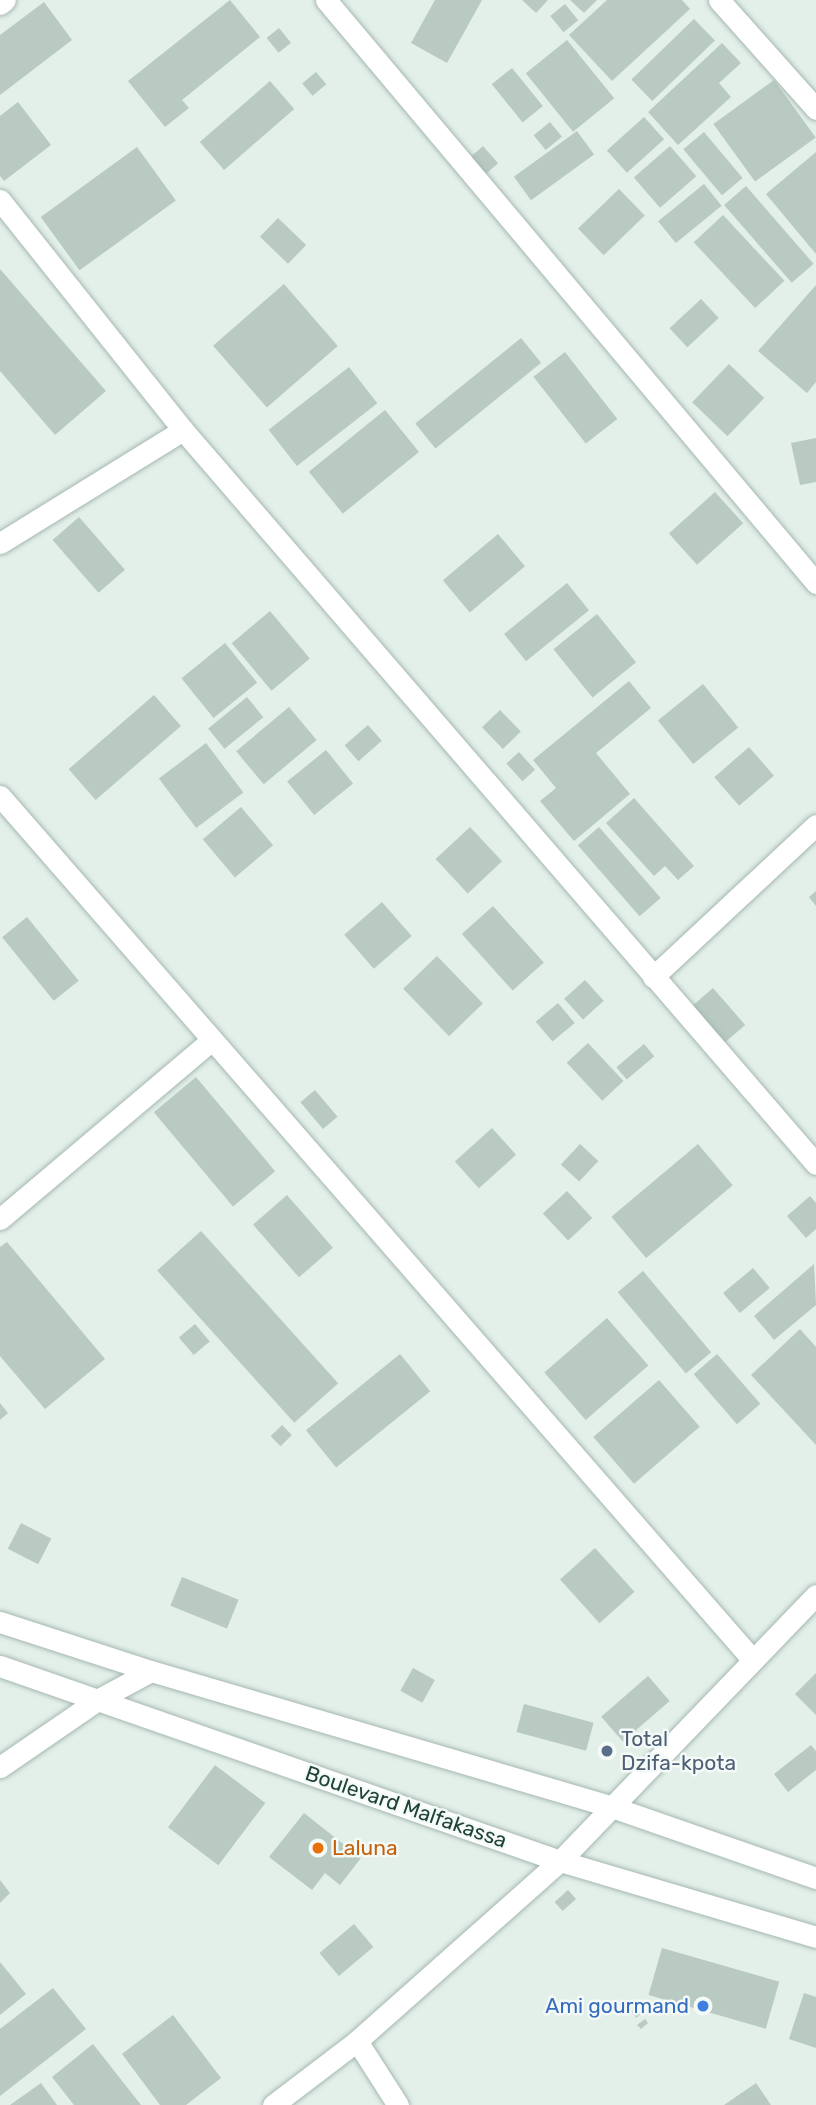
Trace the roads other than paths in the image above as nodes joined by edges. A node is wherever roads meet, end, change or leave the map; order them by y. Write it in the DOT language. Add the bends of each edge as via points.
graph roads {
  1 [pos="5,0"];
  2 [pos="326,0"];
  3 [pos="719,0"];
  4 [pos="0,4"];
  5 [pos="816,109"];
  6 [pos="0,200"];
  7 [pos="183,430"];
  8 [pos="0,543"];
  9 [pos="816,583"];
  10 [pos="0,796"];
  11 [pos="816,825"];
  12 [pos="653,977"];
  13 [pos="211,1041"];
  14 [pos="816,1164"];
  15 [pos="0,1219"];
  16 [pos="816,1595"];
  17 [pos="0,1622"];
  18 [pos="753,1660"];
  19 [pos="0,1666"];
  20 [pos="151,1671"];
  21 [pos="99,1699"];
  22 [pos="0,1768"];
  23 [pos="612,1807"];
  24 [pos="560,1861"];
  25 [pos="816,1878"];
  26 [pos="816,1937"];
  27 [pos="357,2041"];
  28 [pos="273,2105"];
  29 [pos="398,2105"];
  1 -- 4 [label="street"];
  2 -- 9 [label="street"];
  3 -- 5 [label="street"];
  6 -- 7 [label="street"];
  7 -- 8 [label="street"];
  7 -- 12 [label="street"];
  10 -- 13 [label="street"];
  11 -- 12 [label="street"];
  12 -- 14 [label="street"];
  13 -- 15 [label="street"];
  13 -- 18 [label="street"];
  16 -- 18 [label="street"];
  17 -- 20 [label="street"];
  18 -- 23 [label="street"];
  19 -- 21 [label="street, Boulevard Malfakassa"];
  20 -- 21 [label="street"];
  20 -- 23 [label="street"];
  21 -- 22 [label="street"];
  21 -- 24 [label="street, Boulevard Malfakassa"];
  23 -- 24 [label="street"];
  23 -- 25 [label="street"];
  24 -- 26 [label="street, Boulevard Malfakassa"];
  24 -- 27 [label="street"];
  27 -- 28 [label="street"];
  27 -- 29 [label="street"];
}
